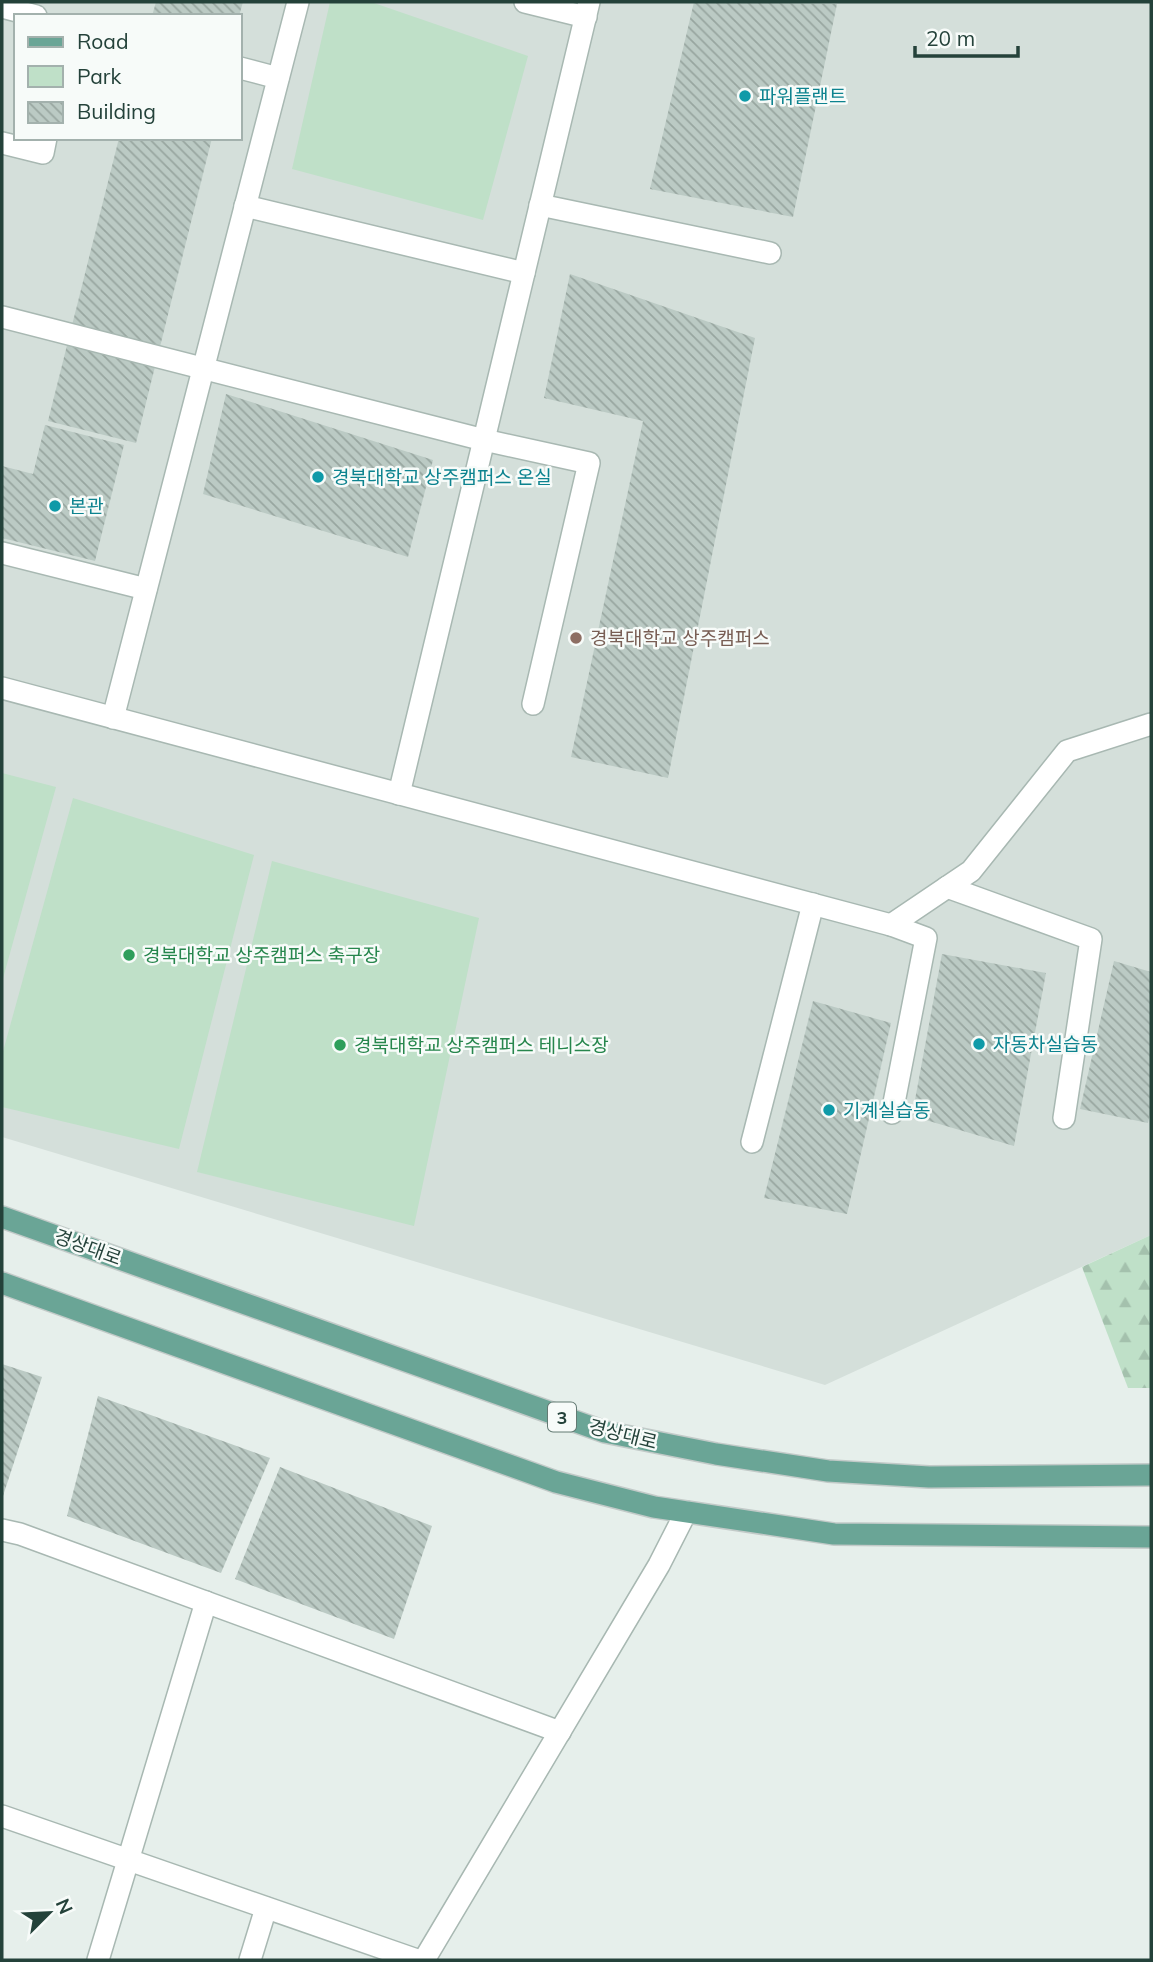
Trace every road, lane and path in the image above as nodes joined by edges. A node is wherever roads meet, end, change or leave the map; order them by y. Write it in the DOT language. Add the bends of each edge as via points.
graph roads {
  1 [pos="298,2"];
  2 [pos="525,2"];
  3 [pos="2,7"];
  4 [pos="587,10"];
  5 [pos="28,14"];
  6 [pos="242,69"];
  7 [pos="278,78"];
  8 [pos="46,140"];
  9 [pos="2,143"];
  10 [pos="540,205"];
  11 [pos="245,206"];
  12 [pos="770,253"];
  13 [pos="524,273"];
  14 [pos="2,317"];
  15 [pos="203,368"];
  16 [pos="484,440"];
  17 [pos="2,553"];
  18 [pos="146,589"];
  19 [pos="2,688"];
  20 [pos="533,704"];
  21 [pos="113,718"];
  22 [pos="1151,724"];
  23 [pos="399,794"];
  24 [pos="947,887"];
  25 [pos="813,904"];
  26 [pos="891,925"];
  27 [pos="892,1113"];
  28 [pos="1064,1118"];
  29 [pos="751,1142"];
  30 [pos="2,1216"];
  31 [pos="2,1283"];
  32 [pos="1151,1475"];
  33 [pos="686,1512"];
  34 [pos="2,1530"];
  35 [pos="1151,1537"];
  36 [pos="206,1602"];
  37 [pos="560,1732"];
  38 [pos="2,1816"];
  39 [pos="128,1860"];
  40 [pos="266,1908"];
  41 [pos="98,1960"];
  42 [pos="250,1960"];
  43 [pos="417,1960"];
  44 [pos="425,1960"];
  1 -- 7 [label="street"];
  2 -- 4 [label="street"];
  3 -- 5 [label="street"];
  4 -- 10 [label="street"];
  6 -- 7 [label="street"];
  7 -- 11 [label="street"];
  8 -- 9 [label="street" via="43,153"];
  10 -- 12 [label="street"];
  10 -- 13 [label="street"];
  11 -- 13 [label="street"];
  11 -- 15 [label="street"];
  13 -- 16 [label="street"];
  14 -- 15 [label="street"];
  15 -- 16 [label="street"];
  15 -- 18 [label="street"];
  16 -- 20 [label="street" via="589,463"];
  16 -- 23 [label="street"];
  17 -- 18 [label="street"];
  18 -- 21 [label="street"];
  19 -- 21 [label="street"];
  21 -- 23 [label="street"];
  22 -- 24 [label="street" via="1067,751 971,871"];
  23 -- 25 [label="street"];
  24 -- 26 [label="street"];
  24 -- 28 [label="street" via="1091,939"];
  25 -- 26 [label="street"];
  25 -- 29 [label="street"];
  26 -- 27 [label="street" via="926,937"];
  30 -- 32 [label="main road, 경상대로 / 3" via="605,1432 828,1471 929,1477"];
  31 -- 33 [label="main road" via="556,1482"];
  33 -- 35 [label="main road" via="834,1534"];
  33 -- 37 [label="street"];
  34 -- 36 [label="street"];
  36 -- 37 [label="street"];
  36 -- 39 [label="street"];
  37 -- 44 [label="street"];
  38 -- 39 [label="street"];
  39 -- 40 [label="street"];
  39 -- 41 [label="street"];
  40 -- 42 [label="street"];
  40 -- 43 [label="street"];
}
